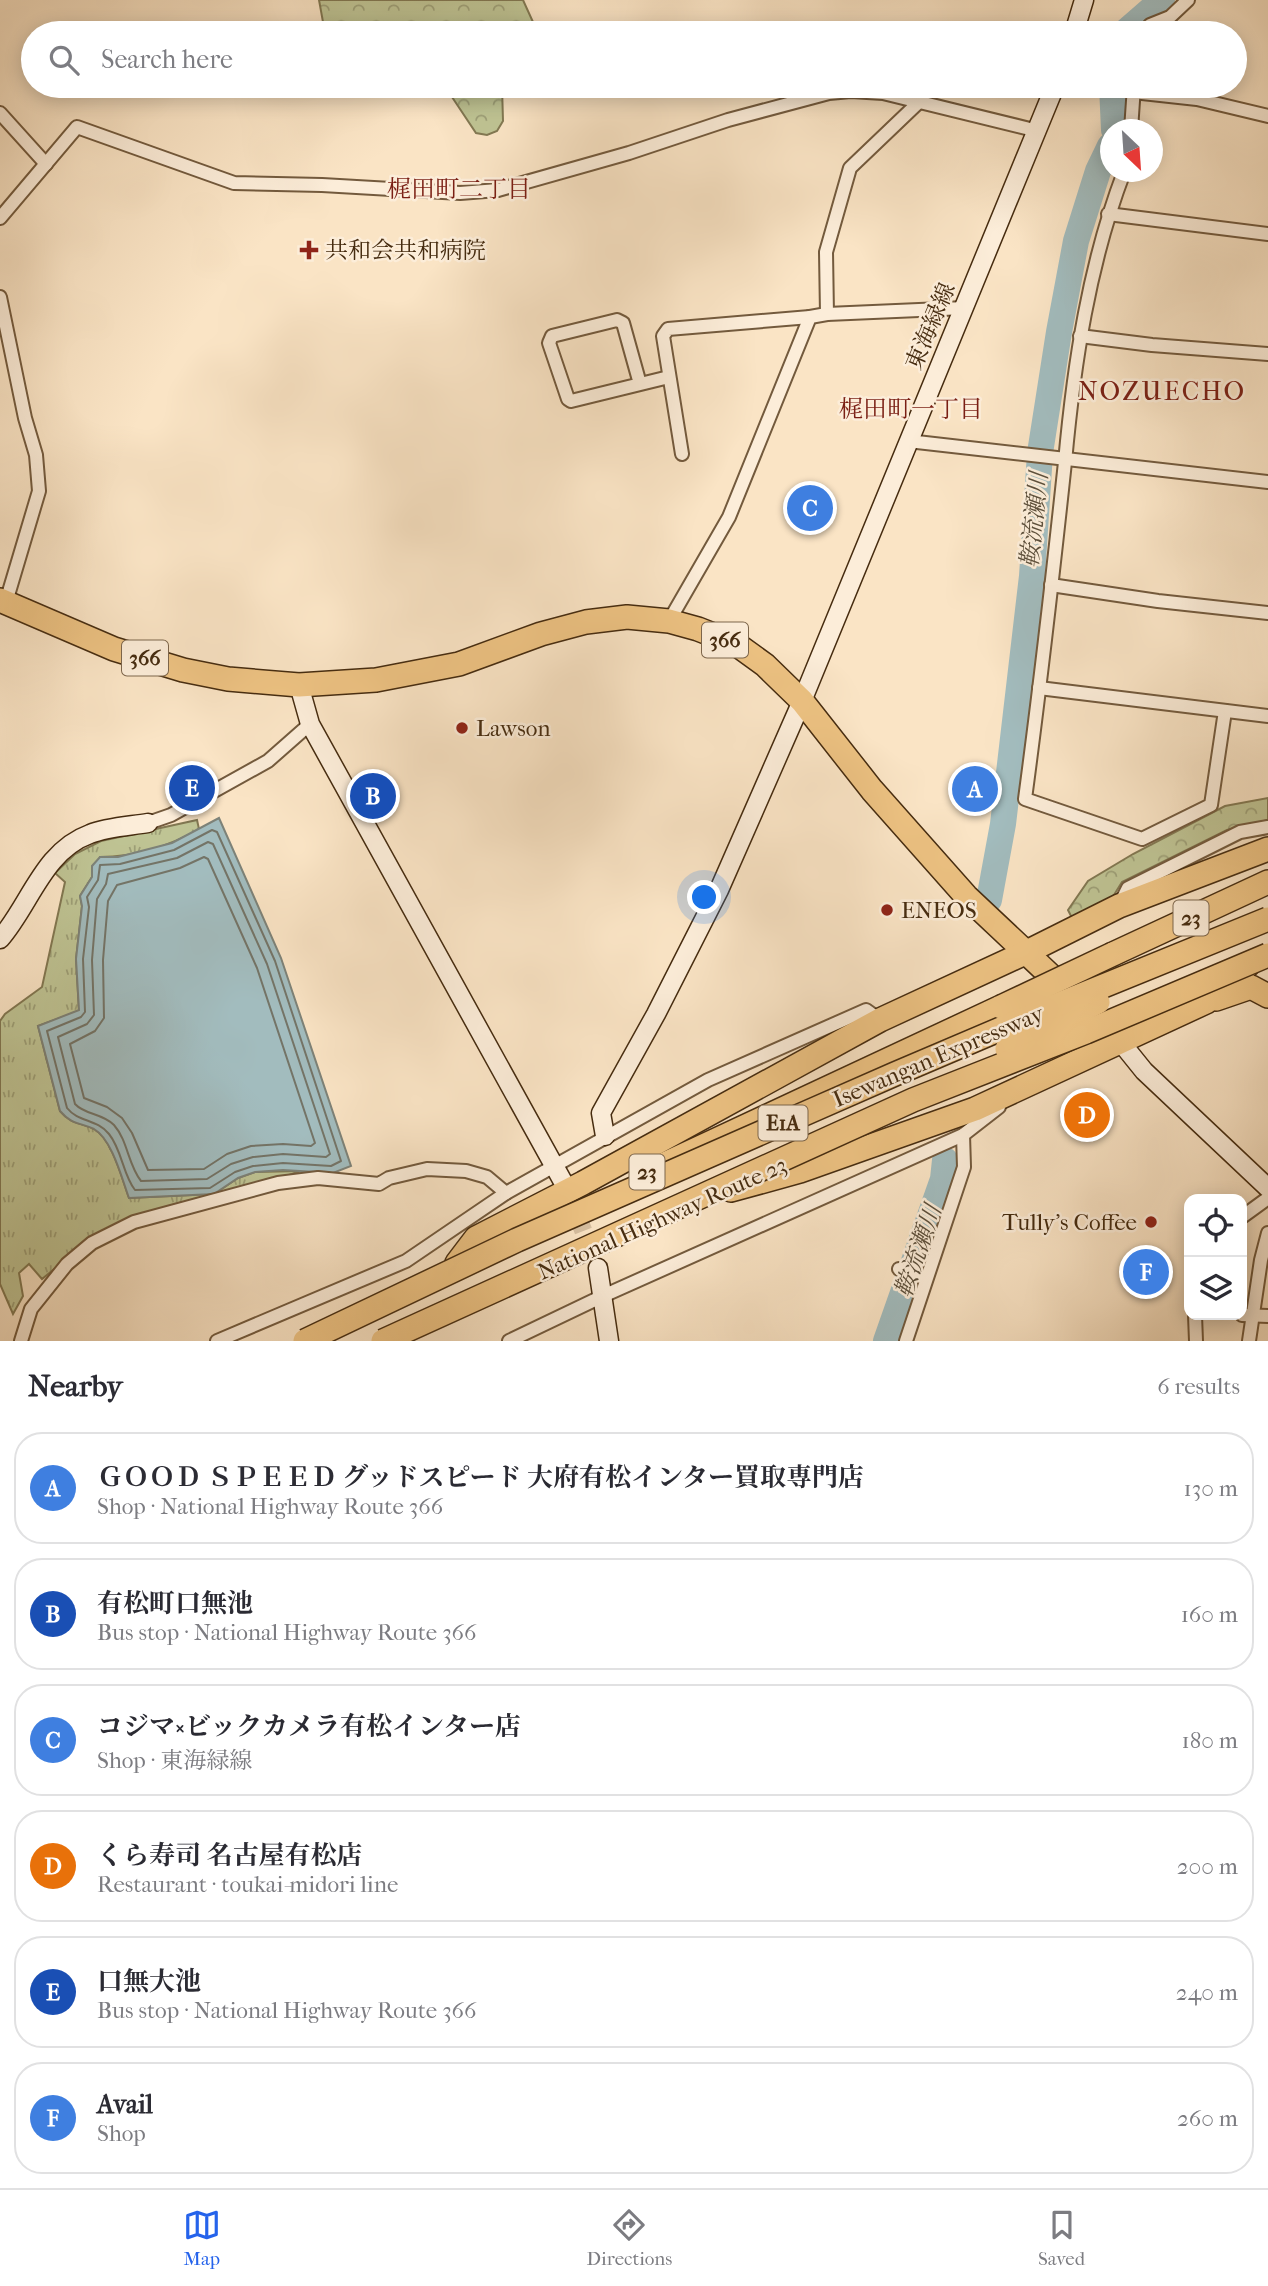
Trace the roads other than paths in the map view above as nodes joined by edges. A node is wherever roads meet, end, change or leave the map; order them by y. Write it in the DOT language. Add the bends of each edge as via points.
graph roads {
  1 [pos="1084,0"];
  2 [pos="1188,0"];
  3 [pos="1078,21"];
  4 [pos="1160,21"];
  5 [pos="810,98"];
  6 [pos="900,98"];
  7 [pos="1050,98"];
  8 [pos="1133,98"];
  9 [pos="1192,98"];
  10 [pos="918,103"];
  11 [pos="0,113"];
  12 [pos="1268,116"];
  13 [pos="1132,119"];
  14 [pos="1038,131"];
  15 [pos="46,164"];
  16 [pos="1120,182"];
  17 [pos="1108,214"];
  18 [pos="0,218"];
  19 [pos="1268,234"];
  20 [pos="0,297"];
  21 [pos="965,308"];
  22 [pos="828,314"];
  23 [pos="810,317"];
  24 [pos="1080,336"];
  25 [pos="1268,354"];
  26 [pos="669,377"];
  27 [pos="640,384"];
  28 [pos="908,441"];
  29 [pos="682,454"];
  30 [pos="1058,459"];
  31 [pos="1268,482"];
  32 [pos="1051,585"];
  33 [pos="3,601"];
  34 [pos="1268,613"];
  35 [pos="669,621"];
  36 [pos="299,685"];
  37 [pos="1039,688"];
  38 [pos="802,701"];
  39 [pos="1225,711"];
  40 [pos="1268,716"];
  41 [pos="310,724"];
  42 [pos="148,823"];
  43 [pos="1268,827"];
  44 [pos="1268,849"];
  45 [pos="1268,882"];
  46 [pos="1119,906"];
  47 [pos="1268,919"];
  48 [pos="0,939"];
  49 [pos="1268,948"];
  50 [pos="1027,952"];
  51 [pos="1268,955"];
  52 [pos="1268,996"];
  53 [pos="1206,1002"];
  54 [pos="880,1020"];
  55 [pos="1119,1040"];
  56 [pos="1027,1085"];
  57 [pos="963,1135"];
  58 [pos="606,1136"];
  59 [pos="554,1164"];
  60 [pos="1268,1188"];
  61 [pos="567,1189"];
  62 [pos="506,1193"];
  63 [pos="705,1198"];
  64 [pos="1268,1198"];
  65 [pos="1247,1213"];
  66 [pos="1268,1233"];
  67 [pos="457,1263"];
  68 [pos="598,1268"];
  69 [pos="899,1269"];
  70 [pos="918,1276"];
  71 [pos="603,1296"];
  72 [pos="1247,1315"];
  73 [pos="1268,1316"];
  74 [pos="1195,1320"];
  75 [pos="21,1341"];
  76 [pos="217,1341"];
  77 [pos="294,1341"];
  78 [pos="305,1341"];
  79 [pos="383,1341"];
  80 [pos="392,1341"];
  81 [pos="509,1341"];
  82 [pos="609,1341"];
  83 [pos="906,1341"];
  84 [pos="1196,1341"];
  85 [pos="1249,1341"];
  1 -- 3 [label="street"];
  2 -- 4 [label="street"];
  5 -- 15 [label="street" via="498,190 460,193 234,183 77,127"];
  6 -- 10 [label="street"];
  7 -- 14 [label="street, 東海緑線"];
  8 -- 13 [label="street"];
  9 -- 12 [label="street"];
  10 -- 14 [label="street"];
  10 -- 22 [label="street" via="850,168 826,252"];
  11 -- 15 [label="street"];
  14 -- 21 [label="street, 東海緑線"];
  15 -- 18 [label="street"];
  16 -- 17 [label="street"];
  17 -- 19 [label="street"];
  17 -- 24 [label="street"];
  20 -- 33 [label="street" via="36,455 39,491"];
  21 -- 22 [label="street"];
  21 -- 28 [label="street, 東海緑線"];
  22 -- 23 [label="street"];
  23 -- 26 [label="street" via="668,329 663,336"];
  23 -- 35 [label="street" via="729,517"];
  24 -- 25 [label="street"];
  24 -- 30 [label="street"];
  26 -- 27 [label="street"];
  26 -- 29 [label="street"];
  27 -- 27 [label="street" via="571,401 549,343 552,336 617,320 623,323"];
  28 -- 30 [label="street"];
  28 -- 38 [label="street, 東海緑線"];
  30 -- 31 [label="street"];
  30 -- 32 [label="street"];
  32 -- 34 [label="street"];
  32 -- 37 [label="street"];
  33 -- 36 [label="highway, 366" via="114,649 183,670"];
  35 -- 36 [label="highway, 366" via="626,618 586,622 459,664 376,680"];
  35 -- 38 [label="highway, 366" via="736,644"];
  36 -- 41 [label="street"];
  37 -- 39 [label="street"];
  37 -- 39 [label="street" via="1025,799 1142,839 1211,805"];
  38 -- 50 [label="highway, 366" via="872,790 966,896"];
  38 -- 58 [label="street, 東海緑線" via="703,923 601,1113"];
  39 -- 40 [label="street"];
  41 -- 42 [label="street" via="268,761"];
  41 -- 59 [label="street"];
  42 -- 48 [label="street" via="89,834 60,852"];
  43 -- 46 [label="street" via="1240,832 1128,888"];
  44 -- 46 [label="highway"];
  45 -- 67 [label="highway, National Highway Route 23 / 23, bridge"];
  46 -- 50 [label="highway"];
  47 -- 63 [label="highway, National Highway Route 23 / 23, bridge" via="802,1154"];
  47 -- 78 [label="highway, Isewangan Expressway / E1A, bridge" via="857,1090 517,1240"];
  49 -- 53 [label="highway"];
  50 -- 54 [label="highway"];
  50 -- 55 [label="highway, 366"];
  51 -- 79 [label="highway, Isewangan Expressway / E1A, bridge" via="913,1100"];
  52 -- 53 [label="highway" via="1251,987"];
  53 -- 55 [label="highway"];
  54 -- 58 [label="street" via="866,1010 708,1080"];
  54 -- 67 [label="highway" via="475,1238"];
  55 -- 56 [label="highway, 23"];
  55 -- 60 [label="street" via="1144,1071"];
  56 -- 57 [label="street"];
  56 -- 63 [label="highway, 23" via="975,1109 800,1171"];
  57 -- 71 [label="street"];
  57 -- 83 [label="street" via="964,1167"];
  58 -- 59 [label="street"];
  59 -- 61 [label="street"];
  59 -- 62 [label="street"];
  62 -- 75 [label="street" via="487,1177 427,1169 379,1184 318,1178 278,1183 134,1222 92,1243 67,1264 31,1309"];
  62 -- 76 [label="street" via="406,1261"];
  63 -- 80 [label="highway, National Highway Route 23 / 23"];
  64 -- 65 [label="street"];
  66 -- 72 [label="street"];
  67 -- 77 [label="highway, National Highway Route 23 / 23"];
  68 -- 71 [label="street"];
  69 -- 70 [label="street"];
  71 -- 81 [label="street"];
  71 -- 82 [label="street"];
  72 -- 73 [label="street"];
  72 -- 85 [label="street"];
  74 -- 84 [label="street"];
}
